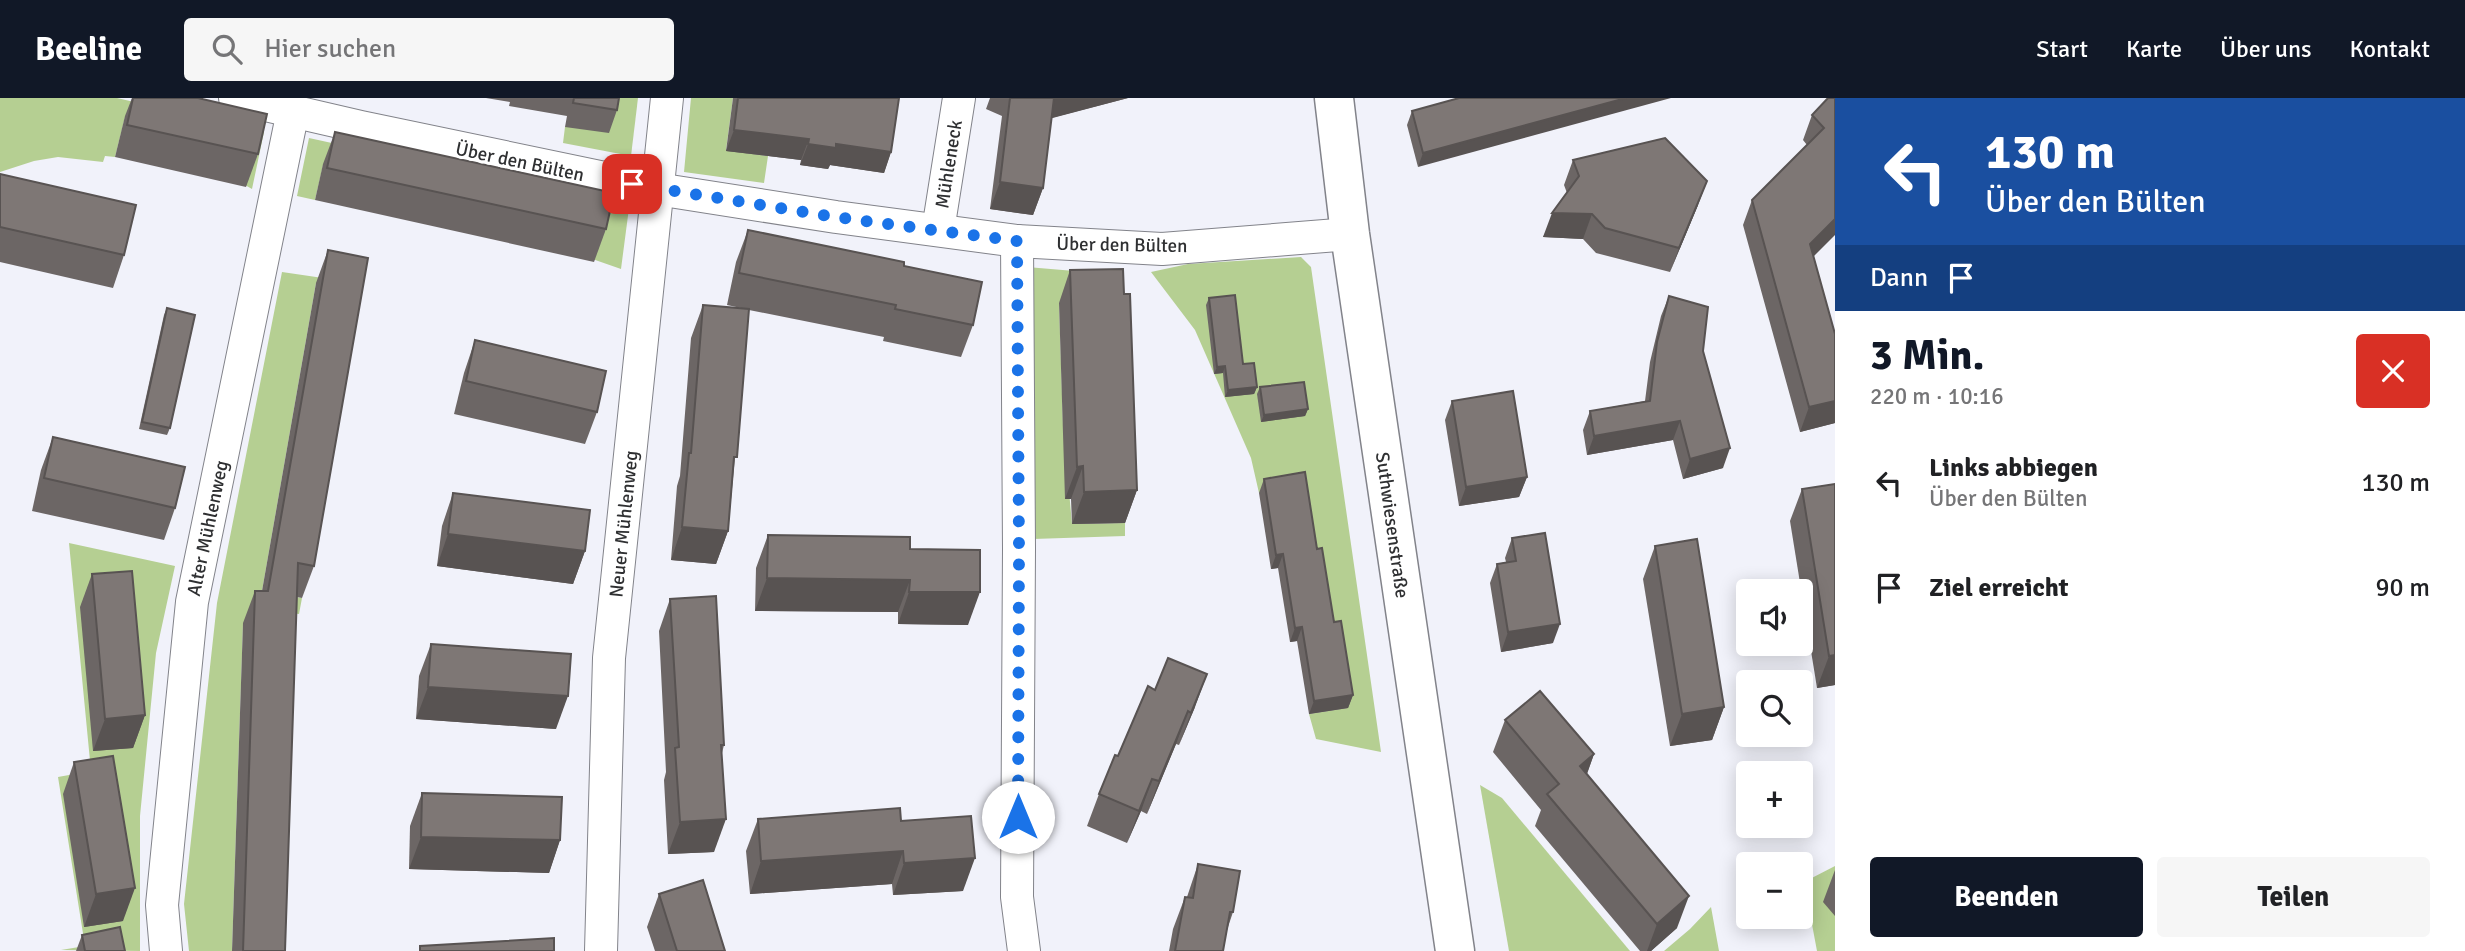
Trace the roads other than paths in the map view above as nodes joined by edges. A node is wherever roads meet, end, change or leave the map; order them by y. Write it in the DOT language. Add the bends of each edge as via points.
graph roads {
  1 [pos="235,98"];
  2 [pos="667,98"];
  3 [pos="958,98"];
  4 [pos="1334,98"];
  5 [pos="293,111"];
  6 [pos="657,189"];
  7 [pos="938,230"];
  8 [pos="1350,234"];
  9 [pos="1017,241"];
  10 [pos="166,951"];
  11 [pos="601,951"];
  12 [pos="1024,951"];
  13 [pos="1455,951"];
  1 -- 5 [label="street, Über den Bülten"];
  2 -- 6 [label="street, Neuer Mühlenweg"];
  3 -- 7 [label="street, Mühleneck"];
  4 -- 8 [label="street, Suthwiesenstraße"];
  5 -- 6 [label="street, Über den Bülten"];
  5 -- 10 [label="street, Alter Mühlenweg" via="192,602 162,905"];
  6 -- 7 [label="street, Über den Bülten"];
  6 -- 11 [label="street, Neuer Mühlenweg" via="609,658"];
  7 -- 9 [label="street, Über den Bülten"];
  8 -- 9 [label="street, Über den Bülten" via="1162,249"];
  8 -- 13 [label="street, Suthwiesenstraße"];
  9 -- 12 [label="street" via="1017,897"];
}
